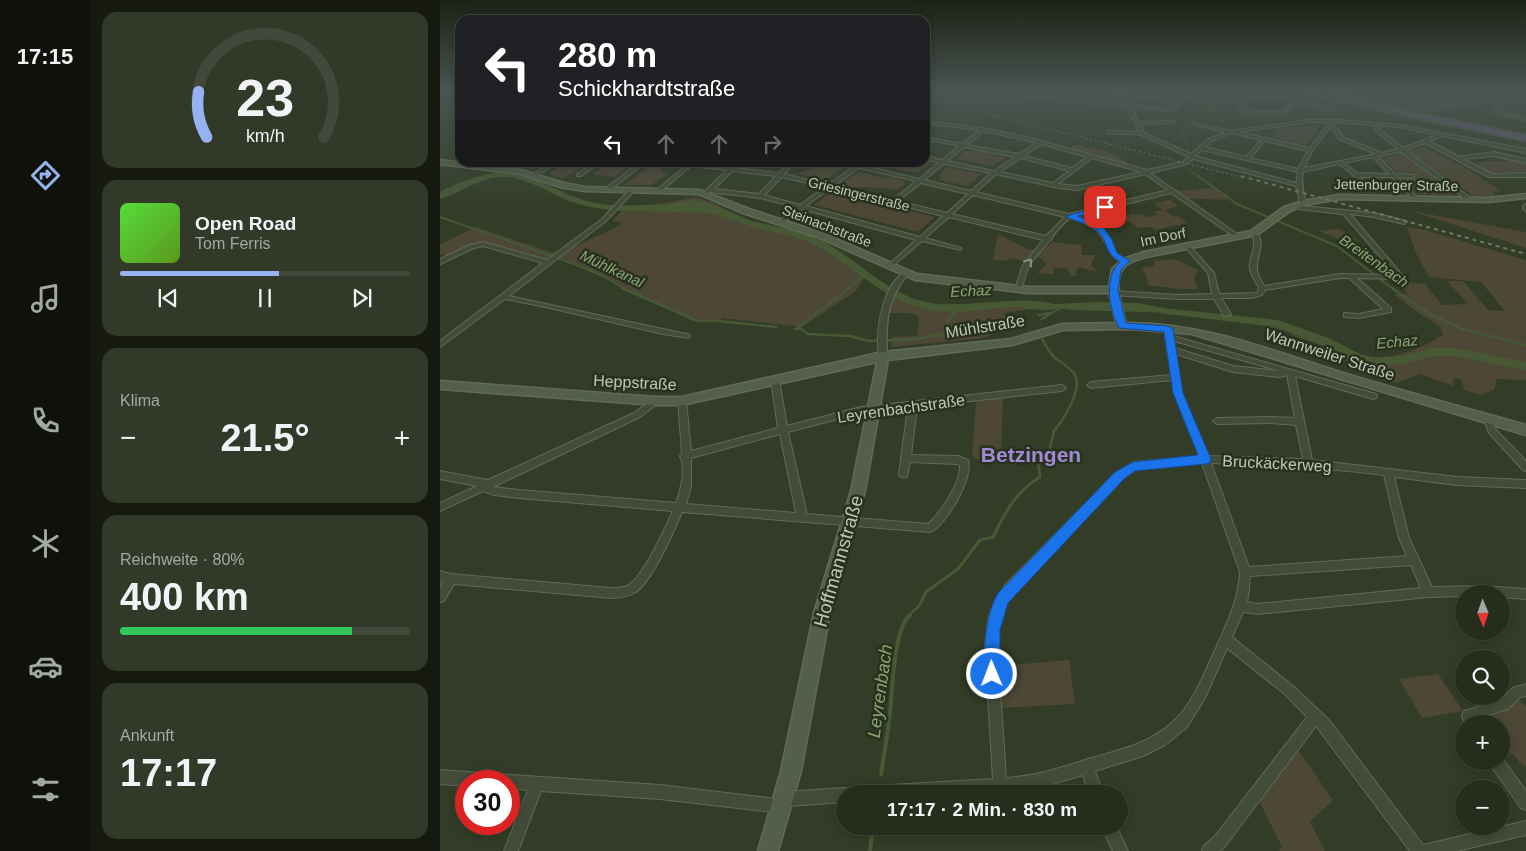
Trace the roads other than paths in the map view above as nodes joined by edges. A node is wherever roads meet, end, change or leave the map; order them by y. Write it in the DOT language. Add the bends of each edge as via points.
graph roads {
  1 [pos="982,130"];
  2 [pos="986,130"];
  3 [pos="1140,130"];
  4 [pos="1221,130"];
  5 [pos="1247,130"];
  6 [pos="1326,130"];
  7 [pos="1336,130"];
  8 [pos="1378,130"];
  9 [pos="1419,130"];
  10 [pos="1493,130"];
  11 [pos="1495,130"];
  12 [pos="1109,132"];
  13 [pos="1231,132"];
  14 [pos="1142,134"];
  15 [pos="1443,134"];
  16 [pos="1526,136"];
  17 [pos="930,139"];
  18 [pos="1264,139"];
  19 [pos="1425,141"];
  20 [pos="1041,142"];
  21 [pos="964,145"];
  22 [pos="1201,148"];
  23 [pos="1312,150"];
  24 [pos="1402,150"];
  25 [pos="1526,151"];
  26 [pos="1382,154"];
  27 [pos="1374,155"];
  28 [pos="1019,156"];
  29 [pos="1091,156"];
  30 [pos="1193,157"];
  31 [pos="1459,158"];
  32 [pos="930,159"];
  33 [pos="1247,159"];
  34 [pos="944,161"];
  35 [pos="1526,161"];
  36 [pos="440,162"];
  37 [pos="455,164"];
  38 [pos="1340,164"];
  39 [pos="479,167"];
  40 [pos="548,167"];
  41 [pos="591,167"];
  42 [pos="638,167"];
  43 [pos="688,167"];
  44 [pos="716,167"];
  45 [pos="734,167"];
  46 [pos="788,167"];
  47 [pos="856,167"];
  48 [pos="871,167"];
  49 [pos="732,169"];
  50 [pos="1073,170"];
  51 [pos="1144,171"];
  52 [pos="1299,171"];
  53 [pos="996,172"];
  54 [pos="579,175"];
  55 [pos="781,175"];
  56 [pos="1356,175"];
  57 [pos="1394,175"];
  58 [pos="1526,175"];
  59 [pos="533,176"];
  60 [pos="1412,176"];
  61 [pos="1499,176"];
  62 [pos="920,181"];
  63 [pos="1054,184"];
  64 [pos="1298,185"];
  65 [pos="828,186"];
  66 [pos="1367,188"];
  67 [pos="608,190"];
  68 [pos="632,190"];
  69 [pos="659,190"];
  70 [pos="1172,191"];
  71 [pos="707,192"];
  72 [pos="973,193"];
  73 [pos="760,196"];
  74 [pos="1526,197"];
  75 [pos="1415,198"];
  76 [pos="1470,200"];
  77 [pos="621,202"];
  78 [pos="894,202"];
  79 [pos="1303,203"];
  80 [pos="800,207"];
  81 [pos="1291,207"];
  82 [pos="614,210"];
  83 [pos="1345,212"];
  84 [pos="947,215"];
  85 [pos="1070,216"];
  86 [pos="780,222"];
  87 [pos="1404,222"];
  88 [pos="1246,235"];
  89 [pos="921,239"];
  90 [pos="1049,239"];
  91 [pos="1187,246"];
  92 [pos="959,249"];
  93 [pos="554,260"];
  94 [pos="1126,261"];
  95 [pos="440,262"];
  96 [pos="889,266"];
  97 [pos="905,274"];
  98 [pos="1352,276"];
  99 [pos="1262,288"];
  100 [pos="1018,289"];
  101 [pos="1114,295"];
  102 [pos="1217,296"];
  103 [pos="506,297"];
  104 [pos="1227,314"];
  105 [pos="1347,315"];
  106 [pos="1122,326"];
  107 [pos="1169,333"];
  108 [pos="686,336"];
  109 [pos="440,345"];
  110 [pos="883,346"];
  111 [pos="1172,350"];
  112 [pos="1290,372"];
  113 [pos="1175,377"];
  114 [pos="775,380"];
  115 [pos="440,385"];
  116 [pos="1091,385"];
  117 [pos="1062,388"];
  118 [pos="1373,396"];
  119 [pos="654,402"];
  120 [pos="682,402"];
  121 [pos="913,405"];
  122 [pos="875,409"];
  123 [pos="1488,419"];
  124 [pos="1217,421"];
  125 [pos="1300,422"];
  126 [pos="783,429"];
  127 [pos="1526,430"];
  128 [pos="685,456"];
  129 [pos="906,458"];
  130 [pos="1206,459"];
  131 [pos="1308,463"];
  132 [pos="1526,468"];
  133 [pos="1388,472"];
  134 [pos="904,474"];
  135 [pos="440,475"];
  136 [pos="1526,484"];
  137 [pos="486,485"];
  138 [pos="440,507"];
  139 [pos="680,508"];
  140 [pos="800,518"];
  141 [pos="849,522"];
  142 [pos="1414,560"];
  143 [pos="1245,572"];
  144 [pos="445,578"];
  145 [pos="1429,592"];
  146 [pos="1526,594"];
  147 [pos="440,597"];
  148 [pos="1240,606"];
  149 [pos="1224,639"];
  150 [pos="1526,690"];
  151 [pos="1468,715"];
  152 [pos="1315,716"];
  153 [pos="1087,768"];
  154 [pos="1502,770"];
  155 [pos="440,777"];
  156 [pos="537,783"];
  157 [pos="1000,785"];
  158 [pos="1093,785"];
  159 [pos="836,796"];
  160 [pos="783,803"];
  161 [pos="1526,803"];
  162 [pos="1526,828"];
  163 [pos="1113,835"];
  164 [pos="511,851"];
  165 [pos="768,851"];
  166 [pos="1121,851"];
  167 [pos="1209,851"];
  168 [pos="1419,851"];
  169 [pos="1425,851"];
  1 -- 21 [label="street"];
  2 -- 20 [label="street"];
  3 -- 14 [label="street"];
  4 -- 13 [label="street"];
  5 -- 13 [label="street"];
  6 -- 23 [label="street"];
  7 -- 26 [label="street" via="1339,137"];
  8 -- 24 [label="street"];
  9 -- 15 [label="street"];
  10 -- 16 [label="highway"];
  11 -- 16 [label="highway"];
  12 -- 14 [label="street"];
  13 -- 18 [label="street"];
  13 -- 22 [label="street"];
  14 -- 30 [label="street"];
  15 -- 19 [label="street"];
  15 -- 25 [label="street"];
  17 -- 21 [label="street"];
  18 -- 23 [label="street"];
  18 -- 33 [label="street"];
  19 -- 24 [label="street"];
  19 -- 31 [label="street"];
  20 -- 28 [label="street"];
  20 -- 29 [label="street"];
  21 -- 28 [label="street"];
  21 -- 34 [label="street"];
  22 -- 30 [label="street"];
  22 -- 33 [label="street"];
  23 -- 52 [label="street"];
  24 -- 26 [label="street"];
  24 -- 76 [label="street"];
  26 -- 27 [label="street"];
  27 -- 38 [label="street"];
  27 -- 57 [label="street"];
  28 -- 50 [label="street"];
  28 -- 53 [label="street"];
  29 -- 50 [label="street"];
  29 -- 51 [label="street"];
  30 -- 51 [label="street" via="1181,164"];
  30 -- 64 [label="street"];
  31 -- 35 [label="street" via="1494,154"];
  31 -- 61 [label="street" via="1488,176"];
  32 -- 34 [label="street"];
  33 -- 52 [label="street"];
  34 -- 53 [label="street"];
  34 -- 62 [label="street"];
  36 -- 37 [label="street, Steinachstraße"];
  38 -- 52 [label="street"];
  38 -- 56 [label="street"];
  39 -- 59 [label="street, Steinachstraße"];
  40 -- 59 [label="street"];
  41 -- 54 [label="street"];
  42 -- 67 [label="street"];
  43 -- 69 [label="street"];
  44 -- 49 [label="street, Griesingerstraße"];
  45 -- 49 [label="street"];
  46 -- 55 [label="street"];
  47 -- 65 [label="street"];
  48 -- 62 [label="street"];
  49 -- 55 [label="street, Griesingerstraße"];
  49 -- 71 [label="street"];
  50 -- 63 [label="street"];
  51 -- 63 [label="street" via="1077,188"];
  51 -- 70 [label="street"];
  52 -- 64 [label="street"];
  53 -- 63 [label="street"];
  53 -- 72 [label="street"];
  55 -- 65 [label="street, Griesingerstraße"];
  55 -- 73 [label="street"];
  56 -- 57 [label="street"];
  56 -- 66 [label="street"];
  57 -- 60 [label="street"];
  57 -- 75 [label="street"];
  58 -- 61 [label="street"];
  59 -- 67 [label="street, Steinachstraße" via="577,188"];
  62 -- 72 [label="street"];
  62 -- 78 [label="street"];
  64 -- 79 [label="street"];
  65 -- 78 [label="street, Griesingerstraße"];
  65 -- 80 [label="street"];
  67 -- 68 [label="street, Steinachstraße"];
  68 -- 69 [label="street, Steinachstraße"];
  68 -- 77 [label="street"];
  69 -- 71 [label="street, Steinachstraße"];
  70 -- 85 [label="street"];
  70 -- 88 [label="street"];
  71 -- 73 [label="street"];
  71 -- 86 [label="street, Steinachstraße" via="746,211"];
  72 -- 84 [label="street"];
  72 -- 85 [label="street"];
  73 -- 80 [label="street"];
  74 -- 76 [label="street, Jettenburger Straße"];
  75 -- 76 [label="street, Jettenburger Straße"];
  75 -- 79 [label="street, Jettenburger Straße" via="1339,197"];
  77 -- 82 [label="street"];
  78 -- 84 [label="street, Griesingerstraße"];
  79 -- 81 [label="street, Jettenburger Straße"];
  80 -- 86 [label="street"];
  80 -- 89 [label="street"];
  81 -- 83 [label="street"];
  81 -- 88 [label="street, Jettenburger Straße"];
  82 -- 93 [label="street"];
  83 -- 87 [label="street" via="1378,215"];
  83 -- 98 [label="street" via="1401,277"];
  84 -- 89 [label="street"];
  84 -- 90 [label="street, Griesingerstraße"];
  85 -- 90 [label="street"];
  85 -- 94 [label="street" via="1101,230 1114,254"];
  86 -- 96 [label="street, Steinachstraße" via="827,238"];
  88 -- 91 [label="street, Im Dorf"];
  88 -- 99 [label="street" via="1258,239 1253,269"];
  89 -- 92 [label="street"];
  89 -- 96 [label="street"];
  100 -- 90 [label="street, one-way" via="1024,269"];
  91 -- 94 [label="street, Im Dorf"];
  91 -- 102 [label="street" via="1211,272"];
  93 -- 95 [label="street" via="487,244 472,246"];
  93 -- 103 [label="street"];
  94 -- 101 [label="street, Im Dorf" via="1117,269"];
  96 -- 97 [label="street, Steinachstraße"];
  97 -- 100 [label="street, Steinachstraße"];
  97 -- 110 [label="street, Hoffmannstraße" via="894,288 884,314"];
  98 -- 99 [label="street"];
  98 -- 105 [label="street" via="1388,310"];
  99 -- 102 [label="street" via="1262,292 1256,295"];
  100 -- 101 [label="street, Steinachstraße"];
  101 -- 102 [label="street"];
  101 -- 106 [label="street"];
  102 -- 104 [label="street"];
  103 -- 108 [label="street"];
  103 -- 109 [label="street"];
  106 -- 107 [label="street, Wannweiler Straße"];
  106 -- 110 [label="street, Mühlstraße" via="1062,327 1007,342"];
  107 -- 111 [label="street"];
  107 -- 112 [label="street"];
  107 -- 123 [label="street, Wannweiler Straße" via="1203,333 1248,345"];
  110 -- 114 [label="street, Heppstraße"];
  110 -- 122 [label="street, Hoffmannstraße"];
  111 -- 112 [label="street" via="1233,370"];
  111 -- 113 [label="street"];
  112 -- 118 [label="street"];
  112 -- 125 [label="street"];
  113 -- 116 [label="street"];
  113 -- 130 [label="street" via="1178,393"];
  114 -- 120 [label="street, Heppstraße"];
  114 -- 126 [label="street"];
  115 -- 119 [label="street, Heppstraße"];
  117 -- 121 [label="street, Leyrenbachstraße"];
  119 -- 120 [label="street, Heppstraße"];
  119 -- 137 [label="street" via="637,415"];
  120 -- 128 [label="street"];
  121 -- 122 [label="street, Leyrenbachstraße"];
  121 -- 129 [label="street"];
  122 -- 126 [label="street, Leyrenbachstraße"];
  122 -- 141 [label="street, Hoffmannstraße"];
  123 -- 127 [label="street, Wannweiler Straße"];
  123 -- 132 [label="street" via="1492,431"];
  124 -- 125 [label="street"];
  125 -- 131 [label="street"];
  126 -- 128 [label="street, Leyrenbachstraße"];
  126 -- 140 [label="street" via="798,494"];
  128 -- 139 [label="street" via="686,488"];
  129 -- 134 [label="street"];
  129 -- 141 [label="street" via="953,459 966,463 966,474 936,523 925,528"];
  130 -- 131 [label="street, Bruckäckerweg"];
  130 -- 143 [label="street"];
  130 -- 157 [label="street, Bruckäckerweg" via="1128,468 1003,598 994,619 992,646"];
  131 -- 133 [label="street, Bruckäckerweg"];
  133 -- 136 [label="street, Bruckäckerweg" via="1474,482"];
  133 -- 142 [label="street" via="1402,530"];
  135 -- 137 [label="street"];
  137 -- 138 [label="street"];
  137 -- 139 [label="street" via="490,490 505,493"];
  139 -- 140 [label="street"];
  139 -- 144 [label="street" via="643,577 622,593"];
  140 -- 141 [label="street"];
  141 -- 160 [label="street, Hoffmannstraße" via="822,612"];
  142 -- 143 [label="street"];
  142 -- 145 [label="street"];
  143 -- 148 [label="street"];
  144 -- 147 [label="street"];
  145 -- 146 [label="street"];
  145 -- 148 [label="street" via="1257,609"];
  148 -- 149 [label="street"];
  149 -- 152 [label="street" via="1290,691"];
  149 -- 153 [label="street" via="1201,694 1182,722 1160,740 1138,751"];
  150 -- 151 [label="street" via="1517,692 1504,704"];
  152 -- 167 [label="street" via="1221,840"];
  152 -- 168 [label="street"];
  153 -- 157 [label="street" via="1039,781"];
  153 -- 158 [label="street"];
  154 -- 161 [label="street"];
  155 -- 156 [label="street"];
  156 -- 160 [label="street"];
  156 -- 164 [label="street"];
  159 -- 160 [label="street"];
  160 -- 165 [label="street, Hoffmannstraße"];
  162 -- 169 [label="street"];
  163 -- 166 [label="street"];
}
